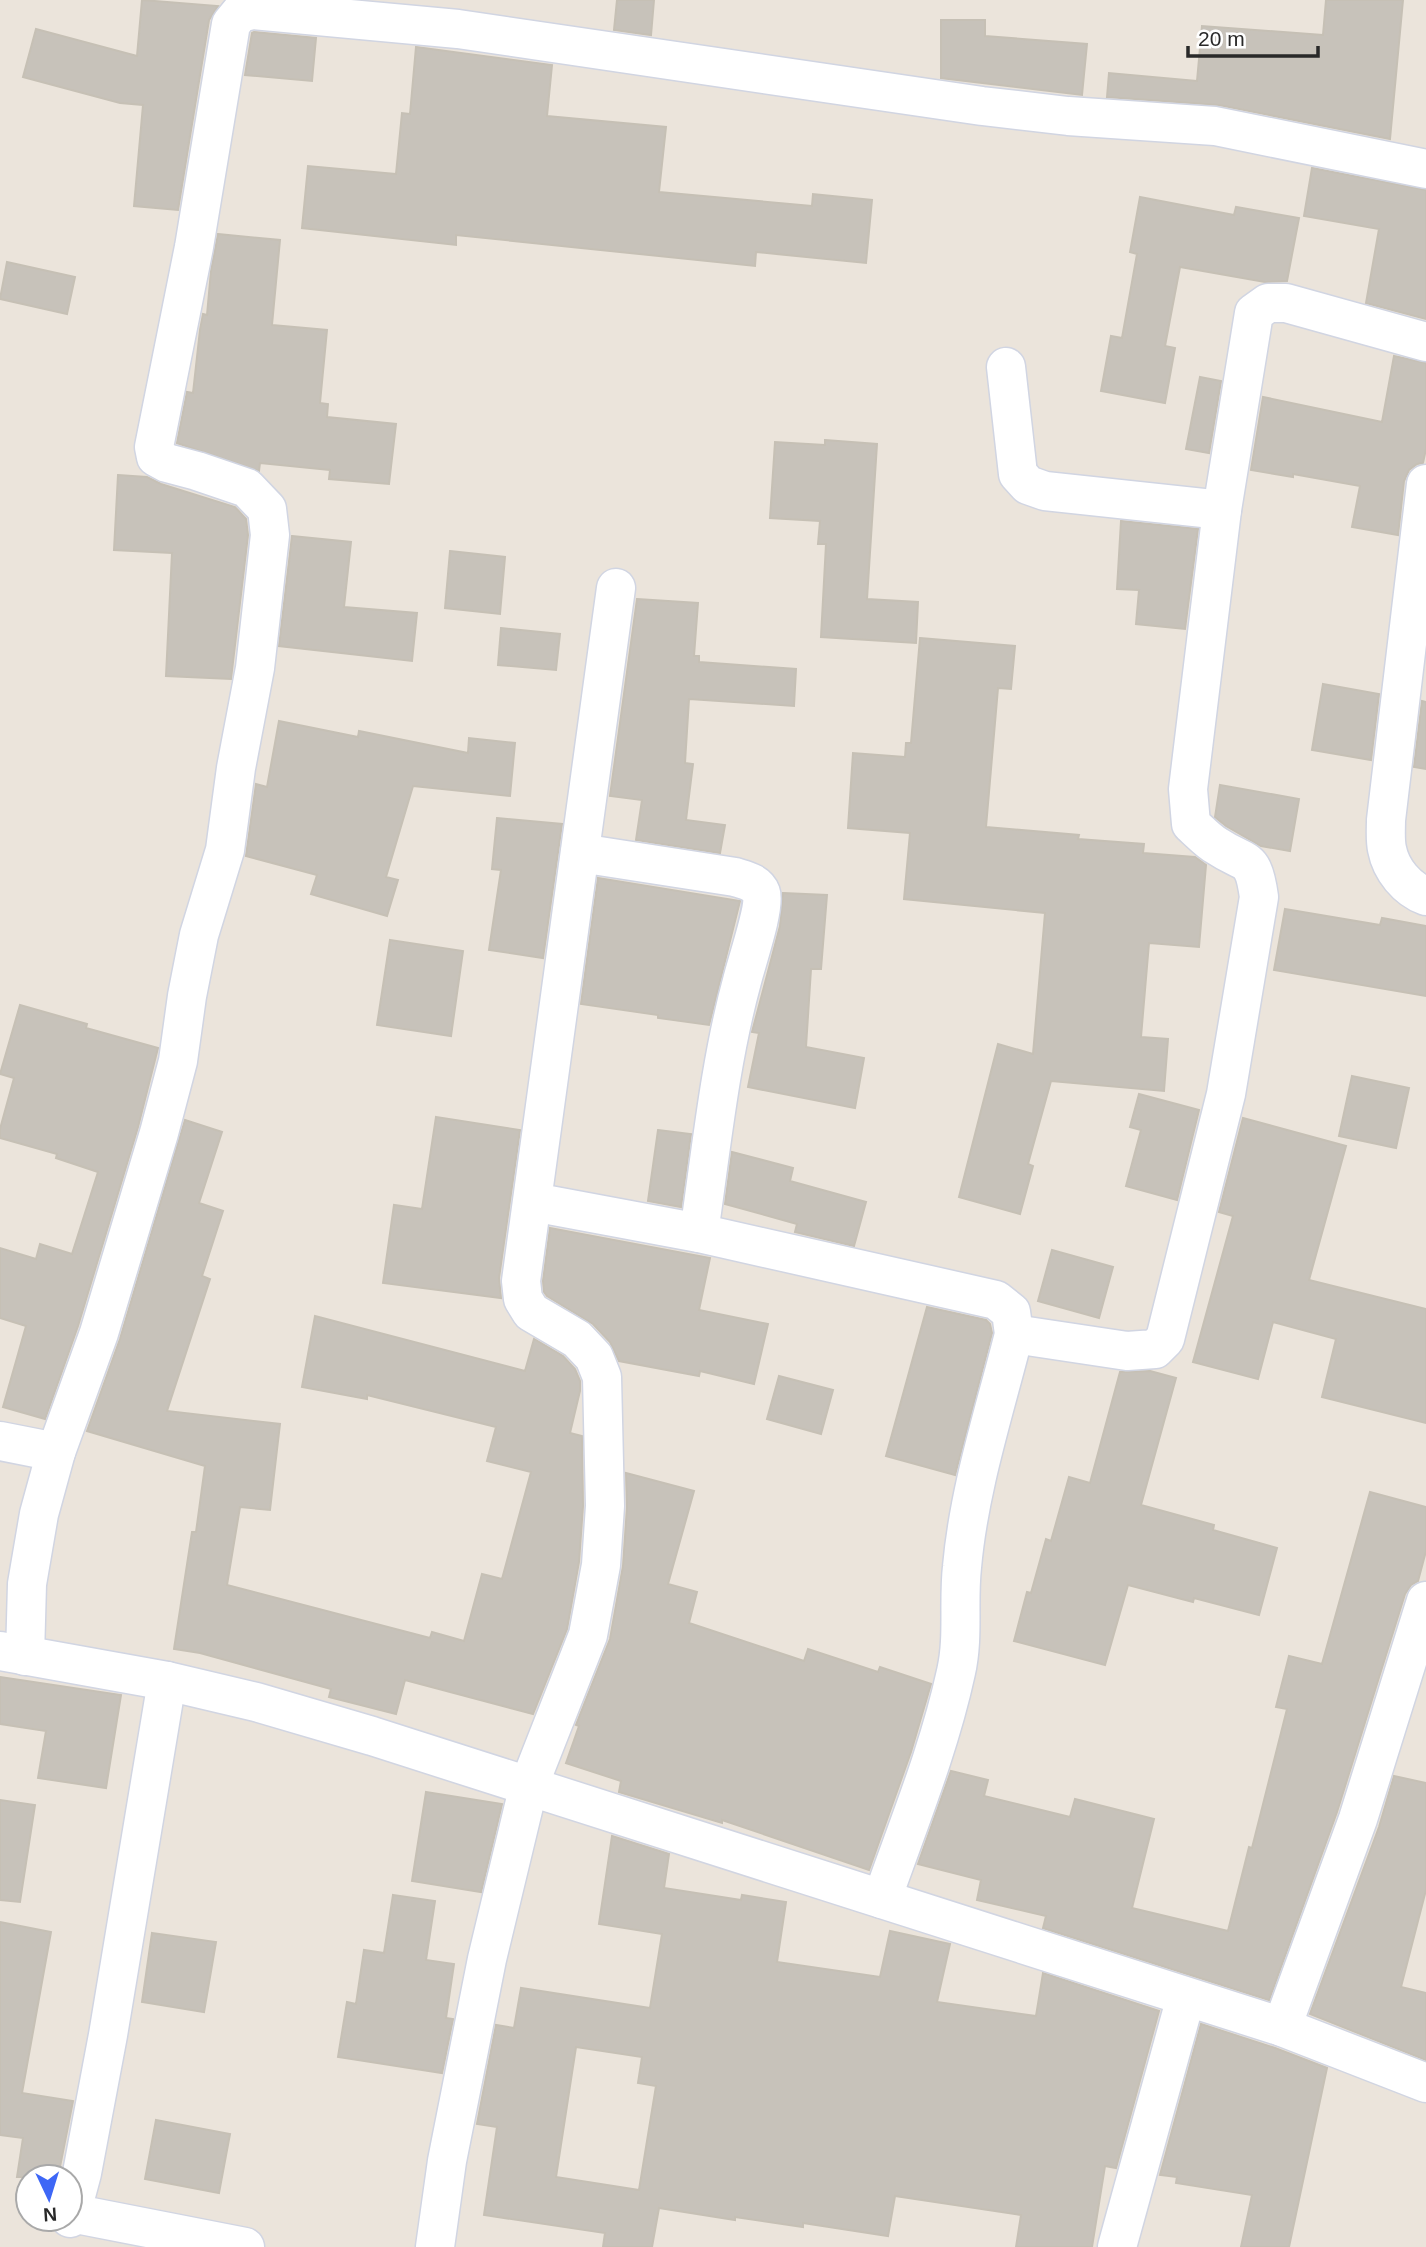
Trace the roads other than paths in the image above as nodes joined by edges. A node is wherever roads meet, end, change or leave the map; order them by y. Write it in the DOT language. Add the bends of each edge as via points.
graph roads {
  1 [pos="459,15"];
  2 [pos="1426,169"];
  3 [pos="1426,342"];
  4 [pos="1006,367"];
  5 [pos="1426,484"];
  6 [pos="1222,510"];
  7 [pos="617,588"];
  8 [pos="580,853"];
  9 [pos="1426,896"];
  10 [pos="533,1202"];
  11 [pos="699,1233"];
  12 [pos="1014,1334"];
  13 [pos="0,1441"];
  14 [pos="56,1452"];
  15 [pos="1426,1601"];
  16 [pos="13,1654"];
  17 [pos="167,1681"];
  18 [pos="529,1785"];
  19 [pos="883,1899"];
  20 [pos="1186,1997"];
  21 [pos="1282,2027"];
  22 [pos="1426,2083"];
  23 [pos="84,2163"];
  24 [pos="84,2226"];
  25 [pos="245,2247"];
  26 [pos="435,2247"];
  27 [pos="1117,2247"];
  1 -- 2 [label="street" via="982,106 1215,126"];
  1 -- 14 [label="street" via="253,10 240,13 231,24 194,247 154,447 156,457 167,463 247,488 267,509 270,535 255,668 225,850 199,935 178,1061 99,1333"];
  3 -- 6 [label="street" via="1286,303 1268,303 1254,313"];
  4 -- 6 [label="street" via="1018,474 1028,485 1045,491"];
  5 -- 9 [label="street" via="1386,820 1387,849 1397,874"];
  6 -- 12 [label="street" via="1188,789 1191,824 1216,846 1243,859 1256,873 1259,897 1226,1094 1165,1339 1155,1349 1127,1351"];
  7 -- 8 [label="street"];
  8 -- 10 [label="street"];
  8 -- 11 [label="street" via="735,877 752,882 761,892 762,908 739,990"];
  10 -- 11 [label="street"];
  10 -- 18 [label="street" via="521,1281 523,1299 531,1312 578,1339 594,1357 602,1377 604,1506 601,1565 587,1635"];
  11 -- 12 [label="street" via="996,1300 1011,1312"];
  12 -- 19 [label="street" via="961,1568 957,1670"];
  13 -- 14 [label="street"];
  14 -- 16 [label="street" via="39,1514"];
  15 -- 21 [label="street" via="1358,1819"];
  16 -- 17 [label="street"];
  17 -- 18 [label="street" via="256,1702"];
  17 -- 23 [label="street"];
  18 -- 19 [label="street"];
  18 -- 26 [label="street" via="487,1959"];
  19 -- 20 [label="street"];
  20 -- 21 [label="street"];
  20 -- 27 [label="street"];
  21 -- 22 [label="street"];
  24 -- 25 [label="street"];
}
